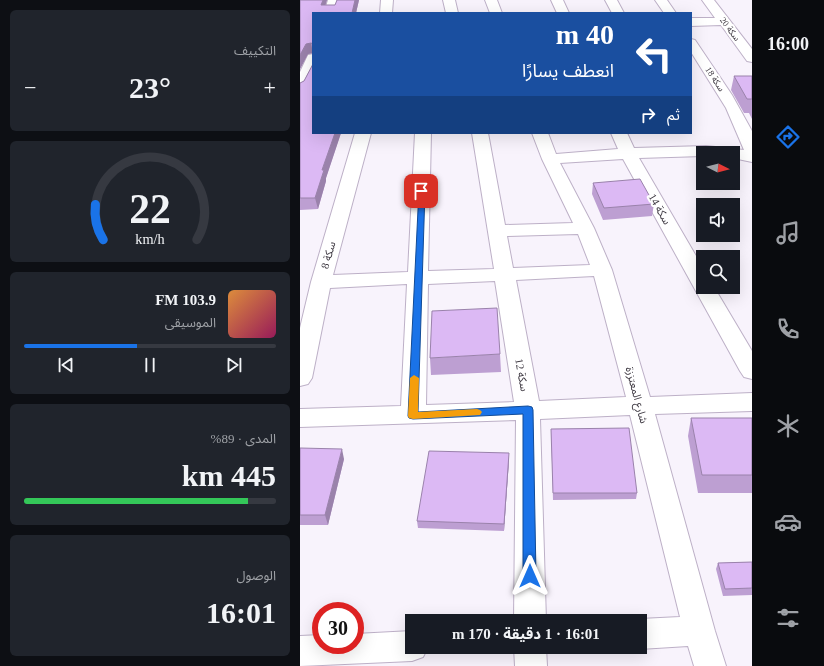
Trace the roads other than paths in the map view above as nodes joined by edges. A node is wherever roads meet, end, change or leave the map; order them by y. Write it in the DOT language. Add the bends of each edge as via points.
graph roads {
  1 [pos="334,0"];
  2 [pos="387,0"];
  3 [pos="449,0"];
  4 [pos="491,0"];
  5 [pos="557,0"];
  6 [pos="611,0"];
  7 [pos="661,0"];
  8 [pos="708,0"];
  9 [pos="330,12"];
  10 [pos="386,12"];
  11 [pos="452,12"];
  12 [pos="496,12"];
  13 [pos="563,12"];
  14 [pos="617,12"];
  15 [pos="669,12"];
  16 [pos="724,21"];
  17 [pos="692,22"];
  18 [pos="692,44"];
  19 [pos="752,58"];
  20 [pos="312,60"];
  21 [pos="300,88"];
  22 [pos="363,134"];
  23 [pos="424,134"];
  24 [pos="480,134"];
  25 [pos="540,134"];
  26 [pos="619,134"];
  27 [pos="752,150"];
  28 [pos="628,153"];
  29 [pos="752,157"];
  30 [pos="550,159"];
  31 [pos="585,228"];
  32 [pos="497,232"];
  33 [pos="602,270"];
  34 [pos="696,272"];
  35 [pos="505,274"];
  36 [pos="418,278"];
  37 [pos="320,282"];
  38 [pos="709,294"];
  39 [pos="752,371"];
  40 [pos="300,378"];
  41 [pos="752,402"];
  42 [pos="640,405"];
  43 [pos="528,410"];
  44 [pos="413,416"];
  45 [pos="300,418"];
  46 [pos="530,614"];
  47 [pos="699,631"];
  48 [pos="647,634"];
  49 [pos="405,647"];
  50 [pos="300,652"];
  51 [pos="530,654"];
  52 [pos="348,658"];
  53 [pos="531,666"];
  54 [pos="710,666"];
  1 -- 9 [label="street"];
  2 -- 10 [label="street"];
  3 -- 11 [label="street"];
  4 -- 12 [label="street"];
  5 -- 13 [label="street"];
  6 -- 14 [label="street"];
  7 -- 15 [label="street"];
  8 -- 16 [label="street, سكة 20"];
  16 -- 17 [label="street"];
  16 -- 19 [label="street, سكة 20"];
  18 -- 27 [label="street, سكة 18" via="725,82"];
  20 -- 21 [label="street"];
  22 -- 37 [label="street, سكة 8"];
  23 -- 36 [label="street"];
  24 -- 32 [label="street, سكة 12"];
  25 -- 30 [label="street, شارع المعتززة"];
  26 -- 28 [label="street, سكة 14"];
  28 -- 29 [label="street" via="691,145"];
  28 -- 30 [label="street"];
  28 -- 34 [label="street, سكة 14"];
  30 -- 31 [label="street, شارع المعتززة"];
  31 -- 32 [label="street"];
  31 -- 33 [label="street, شارع المعتززة"];
  32 -- 35 [label="street, سكة 12"];
  33 -- 35 [label="street"];
  33 -- 42 [label="street, شارع المعتززة"];
  35 -- 36 [label="street"];
  35 -- 43 [label="street, سكة 12"];
  36 -- 37 [label="street"];
  36 -- 44 [label="street"];
  37 -- 40 [label="street, سكة 8"];
  38 -- 39 [label="street, سكة 14"];
  41 -- 42 [label="street"];
  42 -- 43 [label="street"];
  42 -- 47 [label="street, شارع المعتززة"];
  43 -- 44 [label="street"];
  43 -- 46 [label="street, سكة 12"];
  44 -- 45 [label="street"];
  47 -- 48 [label="street"];
  47 -- 54 [label="street, شارع المعتززة"];
  49 -- 52 [label="street"];
  50 -- 52 [label="street"];
  51 -- 53 [label="street"];
}
